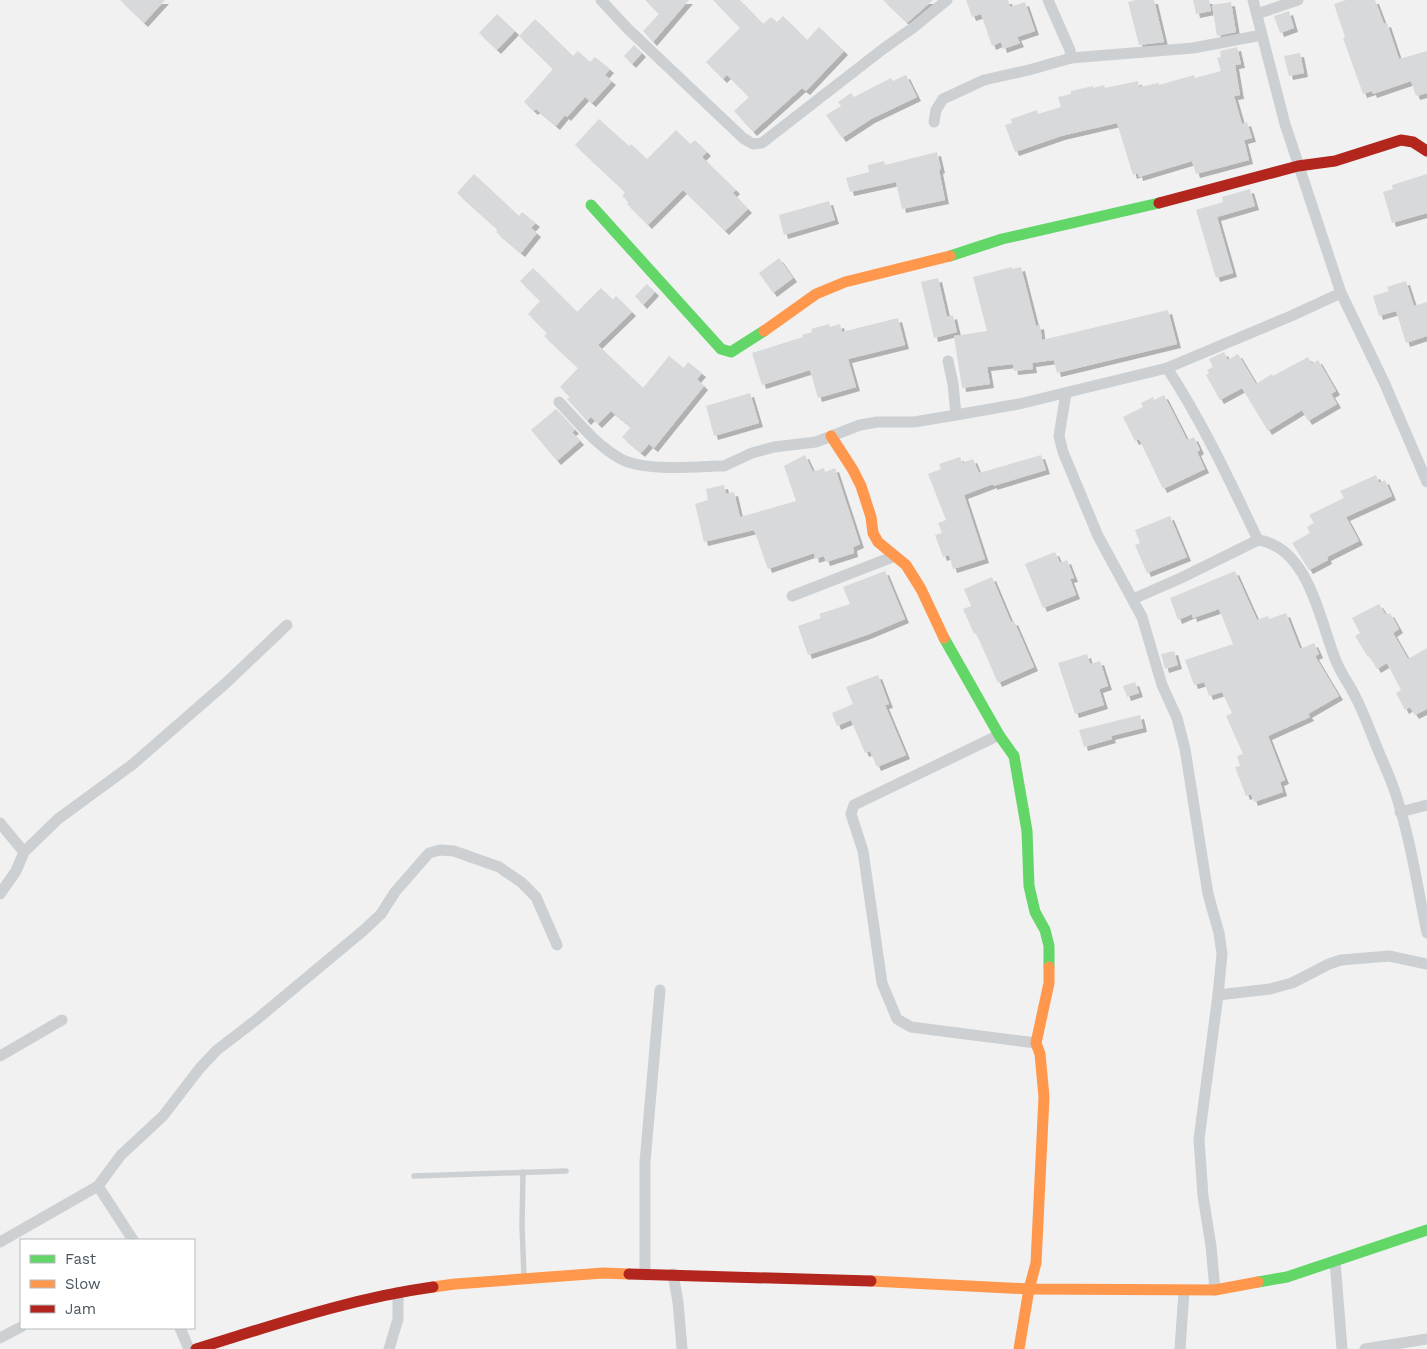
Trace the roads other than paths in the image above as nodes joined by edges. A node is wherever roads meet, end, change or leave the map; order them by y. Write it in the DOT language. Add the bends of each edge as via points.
graph roads {
  1 [pos="601,0"];
  2 [pos="947,0"];
  3 [pos="1048,0"];
  4 [pos="1253,0"];
  5 [pos="1298,0"];
  6 [pos="1257,14"];
  7 [pos="1262,35"];
  8 [pos="1071,58"];
  9 [pos="934,122"];
  10 [pos="1427,151"];
  11 [pos="1298,166"];
  12 [pos="591,205"];
  13 [pos="1341,293"];
  14 [pos="948,361"];
  15 [pos="1167,368"];
  16 [pos="1066,392"];
  17 [pos="559,402"];
  18 [pos="956,415"];
  19 [pos="831,436"];
  20 [pos="1427,482"];
  21 [pos="1258,540"];
  22 [pos="895,556"];
  23 [pos="792,596"];
  24 [pos="1133,599"];
  25 [pos="287,625"];
  26 [pos="999,735"];
  27 [pos="1427,805"];
  28 [pos="1400,812"];
  29 [pos="0,824"];
  30 [pos="24,852"];
  31 [pos="0,894"];
  32 [pos="1427,933"];
  33 [pos="557,944"];
  34 [pos="1427,964"];
  35 [pos="660,990"];
  36 [pos="1218,995"];
  37 [pos="62,1020"];
  38 [pos="1036,1043"];
  39 [pos="0,1056"];
  40 [pos="566,1171"];
  41 [pos="523,1172"];
  42 [pos="414,1176"];
  43 [pos="98,1186"];
  44 [pos="1427,1230"];
  45 [pos="132,1239"];
  46 [pos="0,1242"];
  47 [pos="1336,1261"];
  48 [pos="673,1274"];
  49 [pos="645,1275"];
  50 [pos="524,1278"];
  51 [pos="1029,1289"];
  52 [pos="1215,1290"];
  53 [pos="1184,1291"];
  54 [pos="398,1292"];
  55 [pos="20,1328"];
  56 [pos="180,1329"];
  57 [pos="0,1338"];
  58 [pos="1427,1339"];
  59 [pos="190,1349"];
  60 [pos="196,1349"];
  61 [pos="389,1349"];
  62 [pos="682,1349"];
  63 [pos="1019,1349"];
  64 [pos="1180,1349"];
  65 [pos="1342,1349"];
  66 [pos="1365,1349"];
  1 -- 2 [label="street" via="743,138 753,144 762,144"];
  3 -- 8 [label="street"];
  4 -- 6 [label="street"];
  5 -- 6 [label="street"];
  6 -- 7 [label="street"];
  7 -- 8 [label="street" via="1193,48"];
  7 -- 11 [label="street"];
  8 -- 9 [label="street" via="984,80 943,99 936,110"];
  10 -- 11 [label="street" via="1413,142 1401,140 1335,161"];
  11 -- 12 [label="street" via="845,282 810,298 731,352 721,349"];
  11 -- 13 [label="street"];
  13 -- 15 [label="street"];
  13 -- 20 [label="street"];
  14 -- 18 [label="street"];
  15 -- 16 [label="street"];
  15 -- 21 [label="street" via="1216,451"];
  16 -- 18 [label="street"];
  16 -- 24 [label="street" via="1059,436 1062,452 1098,536"];
  17 -- 19 [label="street" via="603,448 637,466 724,466 774,446 816,442"];
  18 -- 19 [label="street" via="914,422 868,424"];
  19 -- 22 [label="street" via="861,486 873,533 878,542"];
  21 -- 24 [label="street"];
  21 -- 28 [label="street" via="1276,546 1290,558 1314,594 1337,662 1357,699"];
  22 -- 23 [label="street"];
  22 -- 26 [label="street" via="906,565 921,589 942,634"];
  24 -- 36 [label="street" via="1142,617 1185,749 1208,894 1222,954"];
  25 -- 30 [label="street" via="133,764 58,819"];
  26 -- 38 [label="street" via="1014,756 1027,831 1031,900 1049,946 1049,983"];
  26 -- 38 [label="street" via="854,805 850,814 863,851 882,982 897,1019 911,1027"];
  27 -- 28 [label="street"];
  28 -- 32 [label="street"];
  29 -- 30 [label="street"];
  30 -- 31 [label="street"];
  33 -- 43 [label="street" via="536,897 500,867 454,851 429,853 395,892 381,914 364,930 216,1050 163,1116 121,1155"];
  34 -- 36 [label="street" via="1388,956 1341,960 1292,983"];
  35 -- 49 [label="street" via="645,1162"];
  36 -- 52 [label="street" via="1199,1139"];
  37 -- 39 [label="street"];
  38 -- 51 [label="street" via="1044,1097 1036,1263"];
  40 -- 41 [label="lane"];
  41 -- 42 [label="lane"];
  41 -- 50 [label="lane"];
  43 -- 45 [label="street"];
  43 -- 46 [label="street"];
  44 -- 47 [label="street"];
  47 -- 52 [label="street" via="1287,1278"];
  47 -- 65 [label="street"];
  48 -- 49 [label="street"];
  48 -- 51 [label="street"];
  48 -- 62 [label="street"];
  49 -- 50 [label="street" via="603,1273"];
  50 -- 54 [label="street"];
  51 -- 53 [label="street"];
  51 -- 63 [label="street"];
  52 -- 53 [label="street"];
  53 -- 64 [label="street"];
  54 -- 60 [label="street" via="313,1313"];
  54 -- 61 [label="street" via="398,1319"];
  55 -- 57 [label="street"];
  56 -- 59 [label="street"];
  58 -- 66 [label="street"];
}
